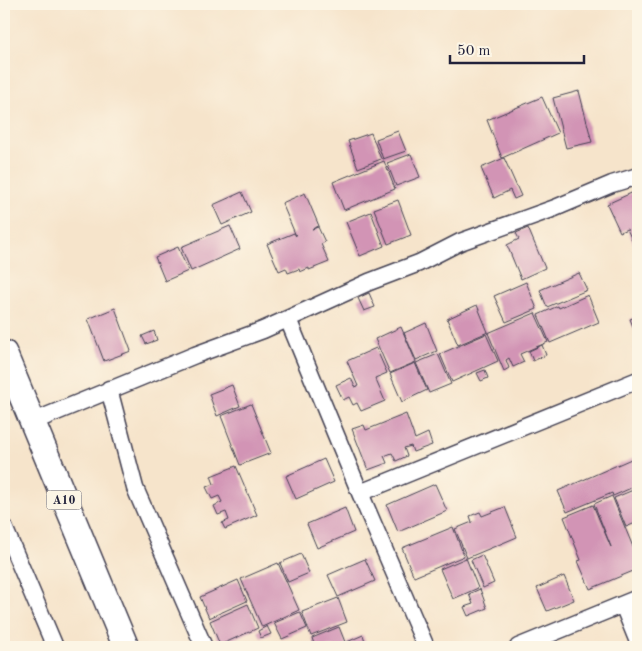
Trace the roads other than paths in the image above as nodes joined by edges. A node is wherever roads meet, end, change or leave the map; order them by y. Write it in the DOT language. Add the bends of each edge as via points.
graph roads {
  1 [pos="638,176"];
  2 [pos="288,319"];
  3 [pos="4,353"];
  4 [pos="638,380"];
  5 [pos="109,389"];
  6 [pos="32,422"];
  7 [pos="360,493"];
  8 [pos="4,527"];
  9 [pos="638,598"];
  10 [pos="623,605"];
  11 [pos="638,642"];
  12 [pos="55,647"];
  13 [pos="126,647"];
  14 [pos="204,647"];
  15 [pos="426,647"];
  16 [pos="518,647"];
  1 -- 2 [label="street" via="460,242"];
  2 -- 5 [label="street"];
  2 -- 7 [label="street"];
  3 -- 6 [label="main road, A10"];
  4 -- 7 [label="street"];
  5 -- 6 [label="street"];
  5 -- 14 [label="street" via="135,488"];
  6 -- 13 [label="main road, A10"];
  7 -- 15 [label="street"];
  8 -- 12 [label="street"];
  9 -- 10 [label="street"];
  10 -- 11 [label="street"];
  10 -- 16 [label="street"];
}
